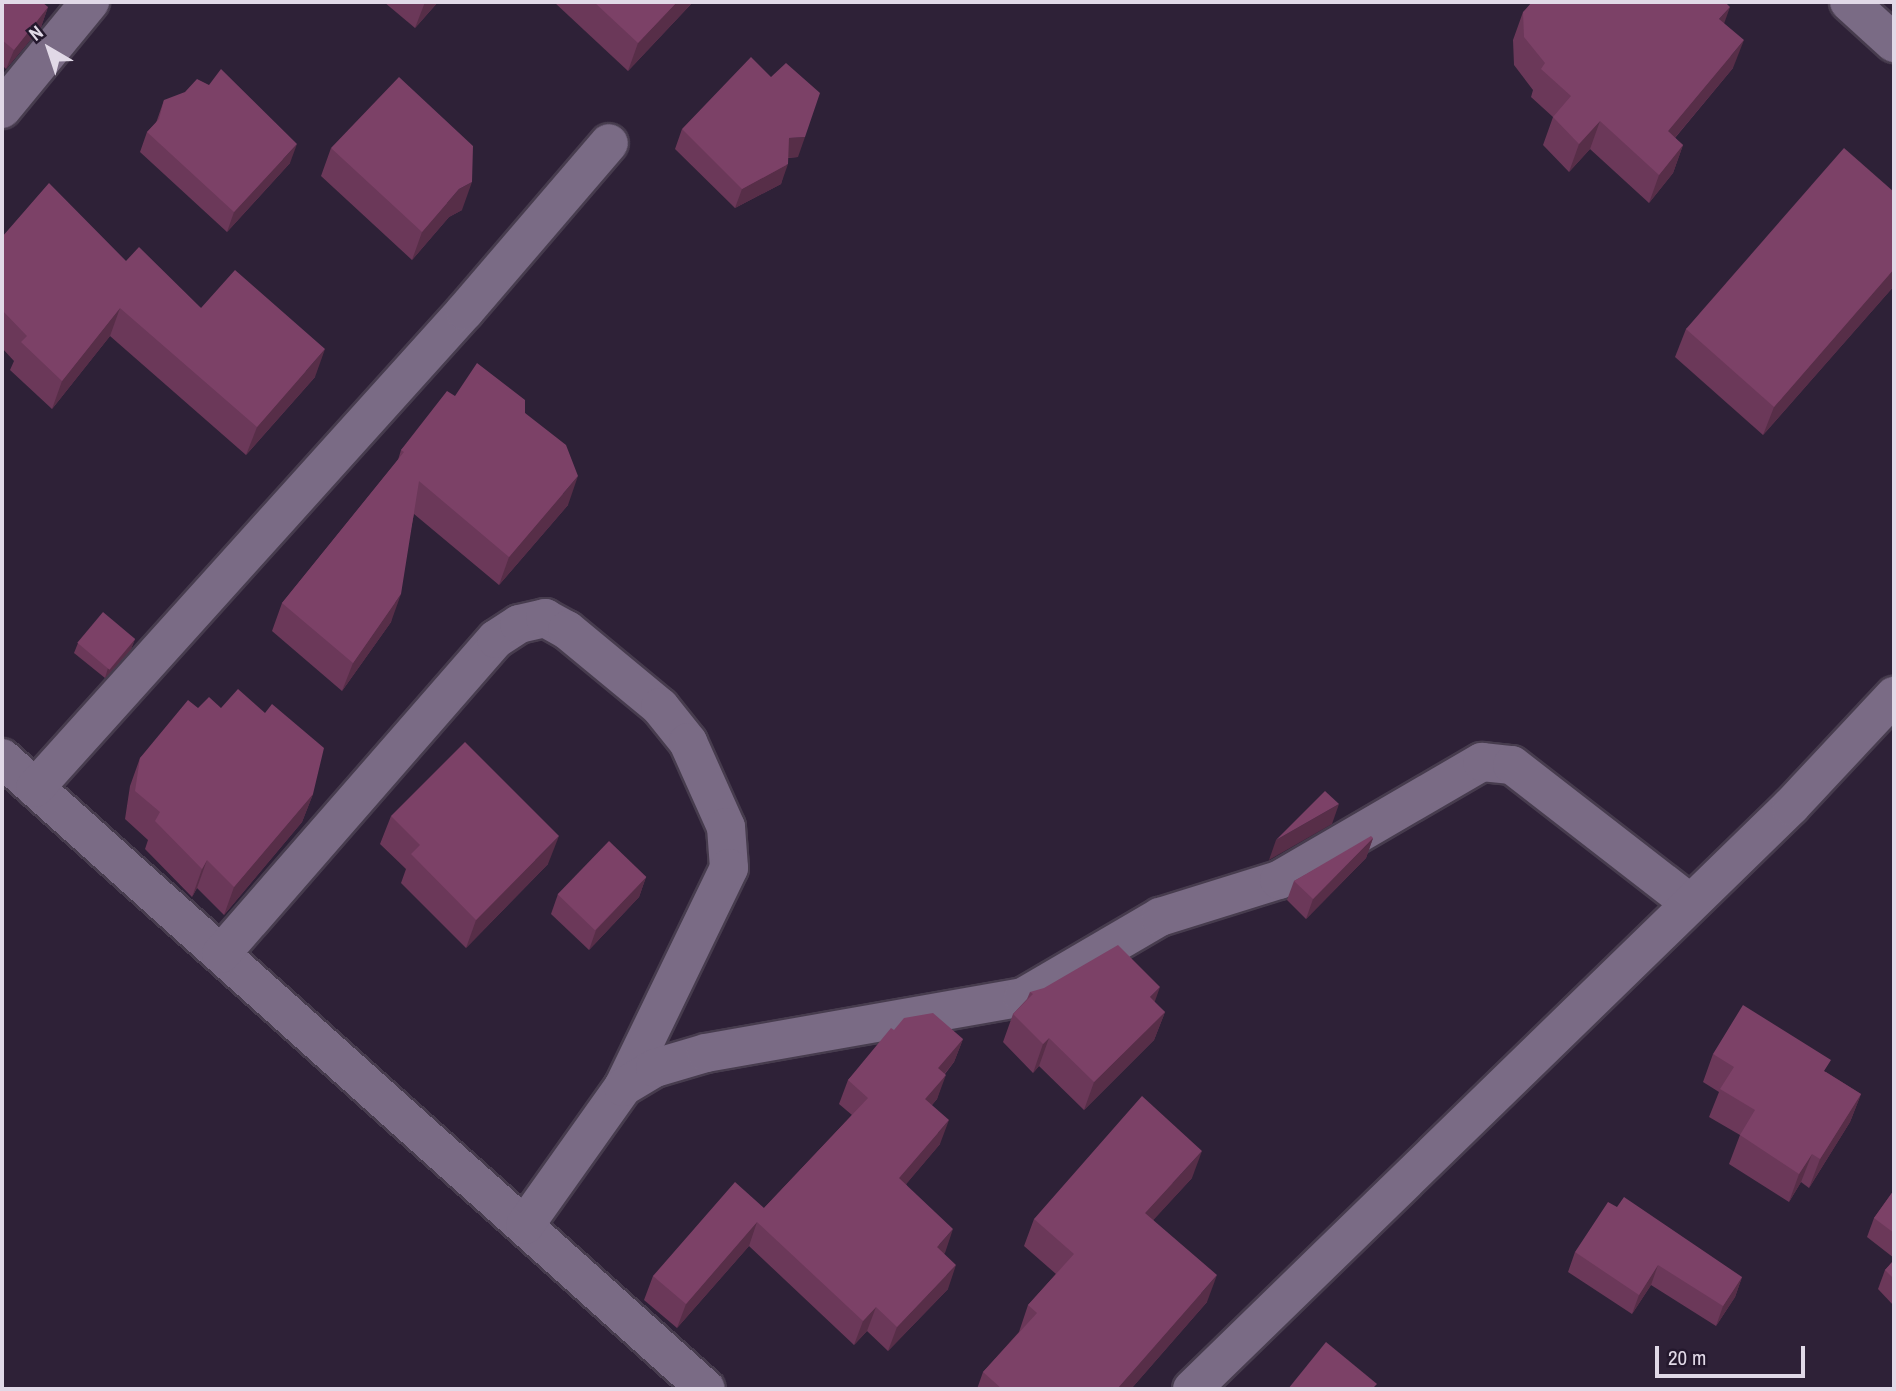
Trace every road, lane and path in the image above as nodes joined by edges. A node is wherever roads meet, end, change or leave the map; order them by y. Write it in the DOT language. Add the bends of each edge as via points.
graph roads {
  1 [pos="90,2"];
  2 [pos="1849,2"];
  3 [pos="1894,43"];
  4 [pos="2,109"];
  5 [pos="609,143"];
  6 [pos="1894,696"];
  7 [pos="2,758"];
  8 [pos="35,788"];
  9 [pos="1690,903"];
  10 [pos="221,954"];
  11 [pos="622,1087"];
  12 [pos="525,1224"];
  13 [pos="706,1389"];
  14 [pos="1192,1389"];
  1 -- 4 [label="street"];
  2 -- 3 [label="street"];
  5 -- 8 [label="street" via="465,311"];
  6 -- 9 [label="street" via="1791,806"];
  7 -- 8 [label="street"];
  8 -- 10 [label="street"];
  9 -- 11 [label="street" via="1512,765 1482,762 1279,880 1160,917 1023,997 706,1053 655,1068"];
  9 -- 14 [label="street"];
  10 -- 11 [label="street" via="496,639 520,624 545,618 660,707 688,743 726,827 730,868"];
  10 -- 12 [label="street"];
  11 -- 12 [label="street"];
  12 -- 13 [label="street"];
}
